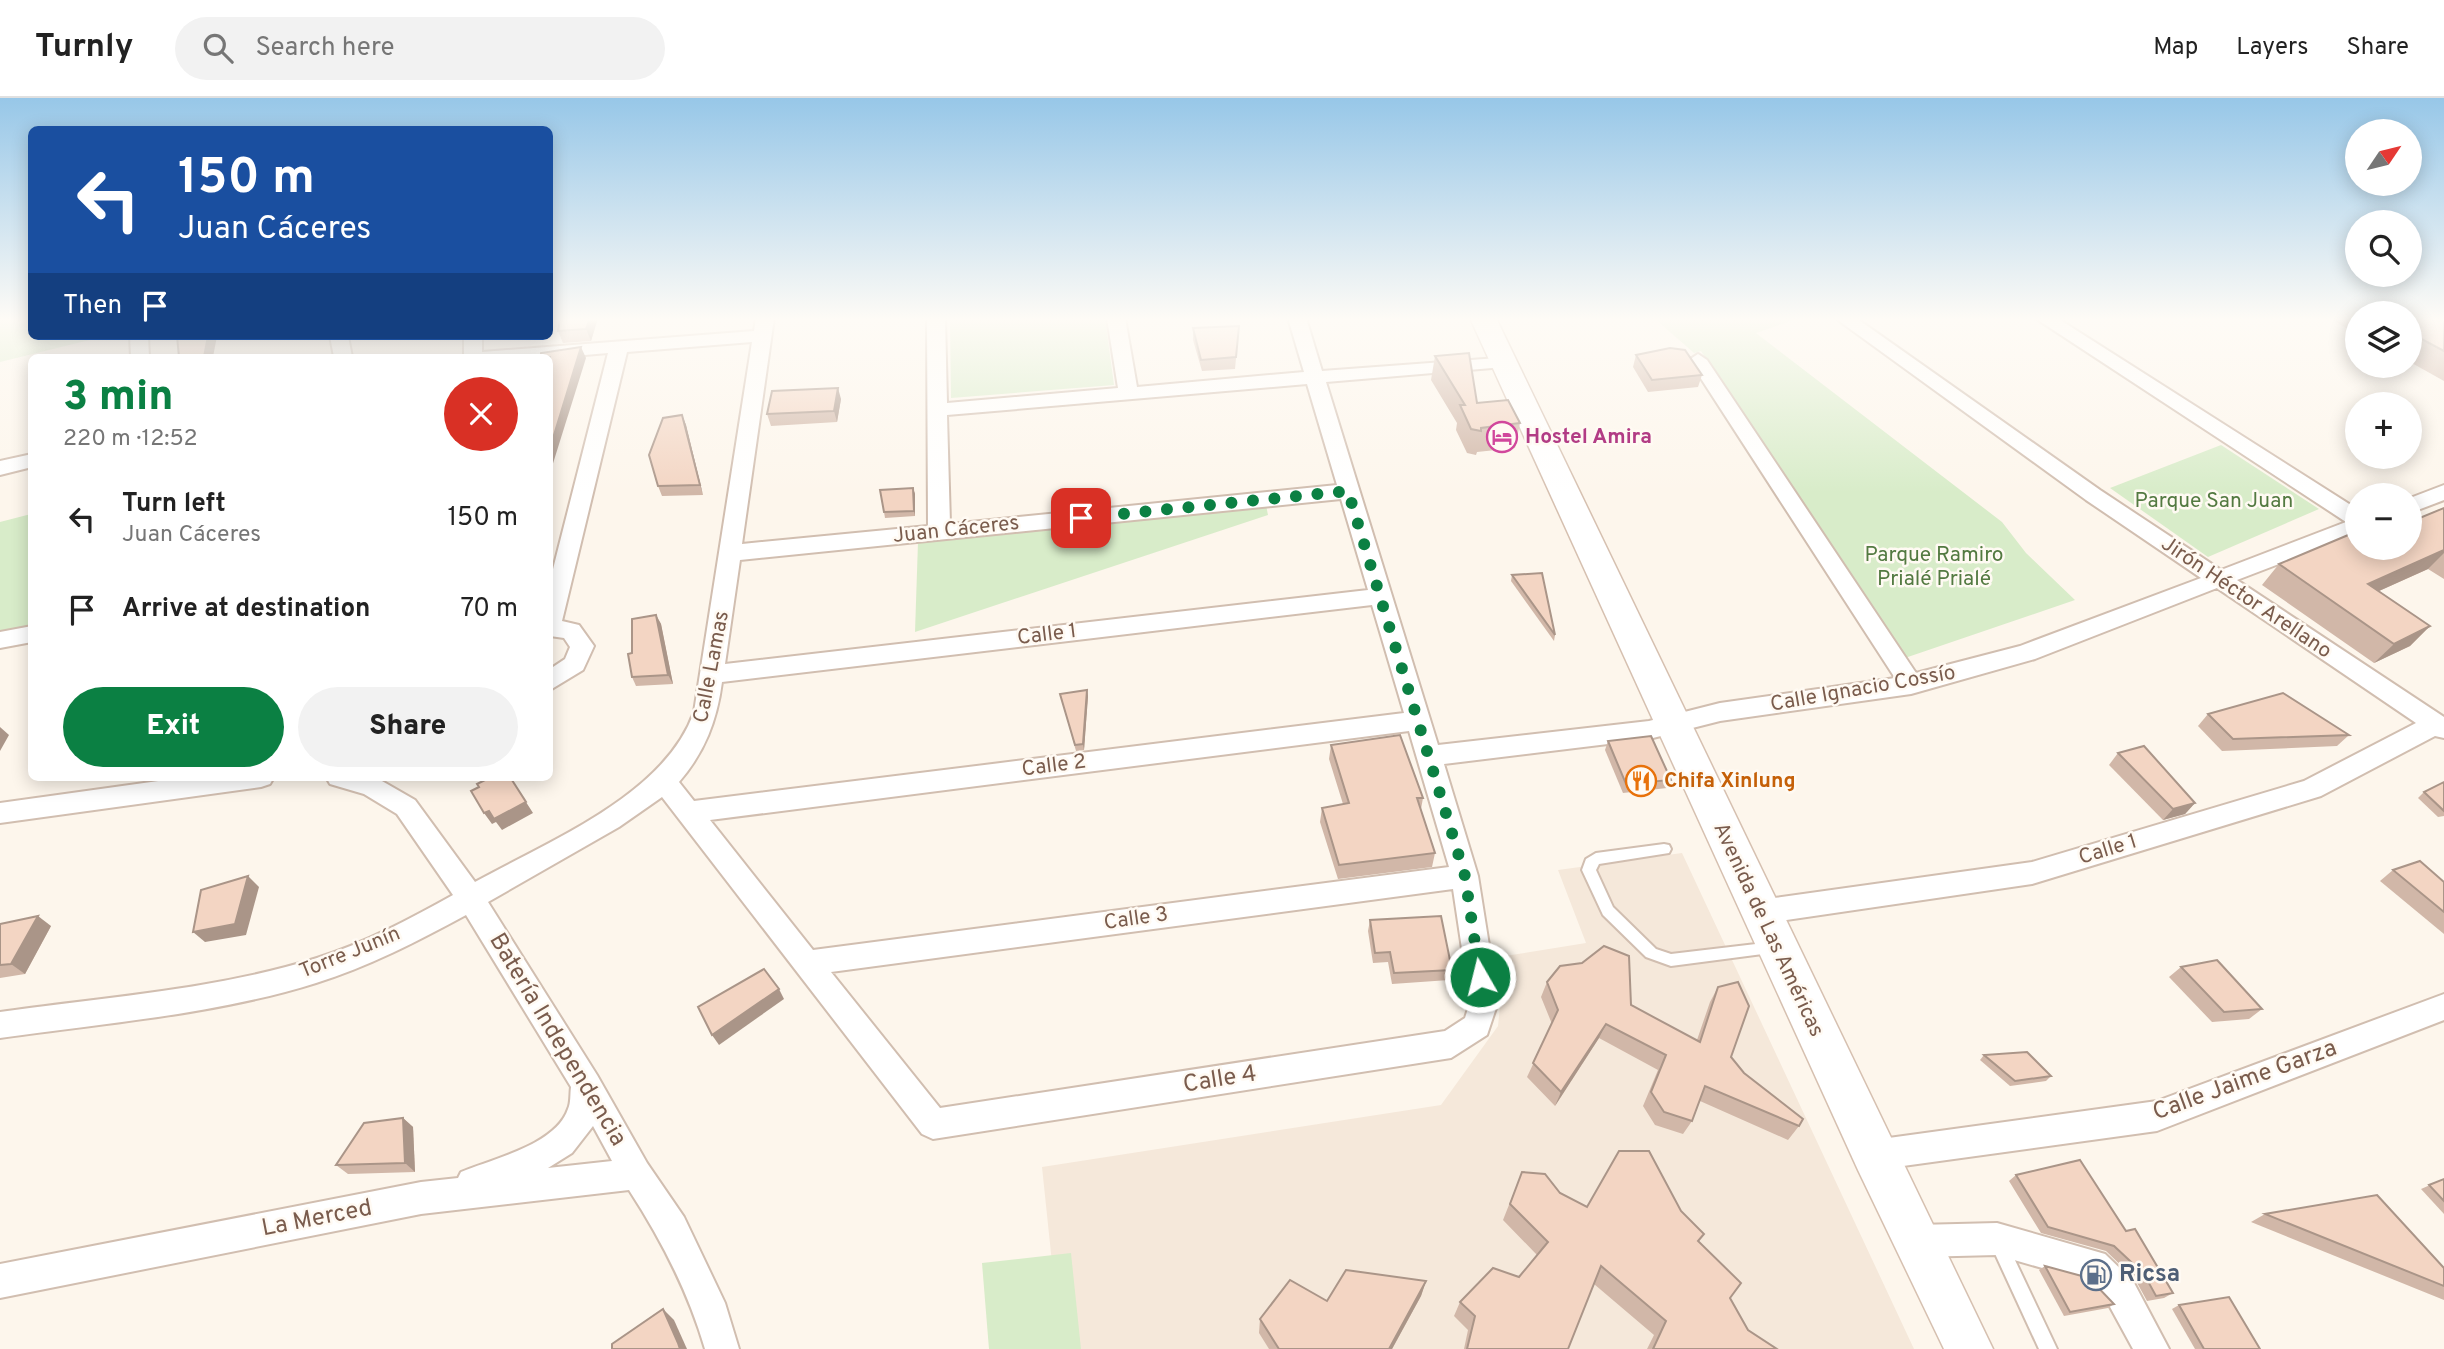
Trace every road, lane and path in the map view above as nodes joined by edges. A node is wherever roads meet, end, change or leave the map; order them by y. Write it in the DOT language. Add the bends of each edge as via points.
graph roads {
  1 [pos="612,376"];
  2 [pos="757,376"];
  3 [pos="937,376"];
  4 [pos="1125,376"];
  5 [pos="1321,376"];
  6 [pos="1511,376"];
  7 [pos="1709,376"];
  8 [pos="1926,376"];
  9 [pos="2135,376"];
  10 [pos="1314,377"];
  11 [pos="1128,393"];
  12 [pos="937,410"];
  13 [pos="28,461"];
  14 [pos="0,468"];
  15 [pos="1348,491"];
  16 [pos="2444,492"];
  17 [pos="2422,501"];
  18 [pos="2345,511"];
  19 [pos="2345,531"];
  20 [pos="939,532"];
  21 [pos="731,553"];
  22 [pos="2220,580"];
  23 [pos="1380,596"];
  24 [pos="553,614"];
  25 [pos="553,627"];
  26 [pos="28,635"];
  27 [pos="0,640"];
  28 [pos="714,674"];
  29 [pos="553,679"];
  30 [pos="1911,685"];
  31 [pos="1420,720"];
  32 [pos="1671,723"];
  33 [pos="2440,727"];
  34 [pos="1431,756"];
  35 [pos="232,781"];
  36 [pos="354,781"];
  37 [pos="664,781"];
  38 [pos="688,811"];
  39 [pos="0,813"];
  40 [pos="1664,849"];
  41 [pos="1465,876"];
  42 [pos="471,898"];
  43 [pos="1760,912"];
  44 [pos="1777,947"];
  45 [pos="806,963"];
  46 [pos="2444,1007"];
  47 [pos="0,1025"];
  48 [pos="586,1085"];
  49 [pos="1874,1155"];
  50 [pos="636,1174"];
  51 [pos="421,1198"];
  52 [pos="1997,1239"];
  53 [pos="1917,1241"];
  54 [pos="0,1281"];
  55 [pos="722,1349"];
  56 [pos="1969,1349"];
  57 [pos="2048,1349"];
  58 [pos="2152,1349"];
  1 -- 24 [label="street"];
  2 -- 21 [label="street, Calle Lamas"];
  3 -- 12 [label="street"];
  4 -- 11 [label="street"];
  5 -- 10 [label="street"];
  6 -- 32 [label="street, Avenida de Las Américas"];
  7 -- 30 [label="street"];
  8 -- 22 [label="street, Jirón Héctor Arellano"];
  9 -- 18 [label="street"];
  10 -- 11 [label="street"];
  10 -- 15 [label="street"];
  11 -- 12 [label="street"];
  12 -- 20 [label="street"];
  13 -- 14 [label="street"];
  15 -- 20 [label="street, Juan Cáceres"];
  15 -- 23 [label="street"];
  16 -- 17 [label="street"];
  19 -- 22 [label="street, Calle Ignacio Cossío"];
  20 -- 21 [label="street, Juan Cáceres"];
  21 -- 28 [label="street, Calle Lamas"];
  22 -- 30 [label="street, Calle Ignacio Cossío" via="2027,653"];
  22 -- 33 [label="street, Jirón Héctor Arellano"];
  23 -- 28 [label="street, Calle 1"];
  23 -- 31 [label="street"];
  25 -- 29 [label="street" via="571,631 582,646 575,664"];
  26 -- 27 [label="street"];
  28 -- 37 [label="street, Calle Lamas" via="700,732"];
  30 -- 32 [label="street, Calle Ignacio Cossío"];
  31 -- 34 [label="street"];
  31 -- 38 [label="street, Calle 2"];
  32 -- 34 [label="street, Calle Ignacio Cossío" via="1649,730"];
  32 -- 43 [label="street, Avenida de Las Américas"];
  33 -- 43 [label="street, Calle 1" via="2312,789 2032,873"];
  34 -- 41 [label="street"];
  35 -- 39 [label="street"];
  36 -- 42 [label="street, Batería Independencia" via="372,786 406,807"];
  37 -- 38 [label="street"];
  37 -- 42 [label="street, Torre Junín" via="606,821"];
  38 -- 45 [label="street"];
  40 -- 44 [label="lane" via="1591,863 1608,911 1633,938 1651,953 1671,960"];
  41 -- 45 [label="street, Calle 3"];
  41 -- 45 [label="street, Calle 4" via="1484,1002 1476,1026 1451,1044 933,1124"];
  42 -- 47 [label="street, Torre Junín" via="352,956 284,980"];
  42 -- 48 [label="street, Batería Independencia"];
  43 -- 44 [label="street, Avenida de Las Américas"];
  44 -- 49 [label="street, Avenida de Las Américas"];
  46 -- 49 [label="street, Calle Jaime Garza" via="2157,1116"];
  48 -- 50 [label="street, Batería Independencia"];
  48 -- 51 [label="street" via="582,1117 548,1151 486,1178"];
  49 -- 53 [label="street, Avenida de Las Américas"];
  50 -- 51 [label="street, La Merced"];
  50 -- 55 [label="street, Batería Independencia" via="674,1228 708,1303"];
  51 -- 54 [label="street, La Merced"];
  52 -- 53 [label="street"];
  52 -- 57 [label="lane"];
  52 -- 58 [label="street" via="2093,1266 2121,1293"];
  53 -- 56 [label="street, Avenida de Las Américas"];
}
